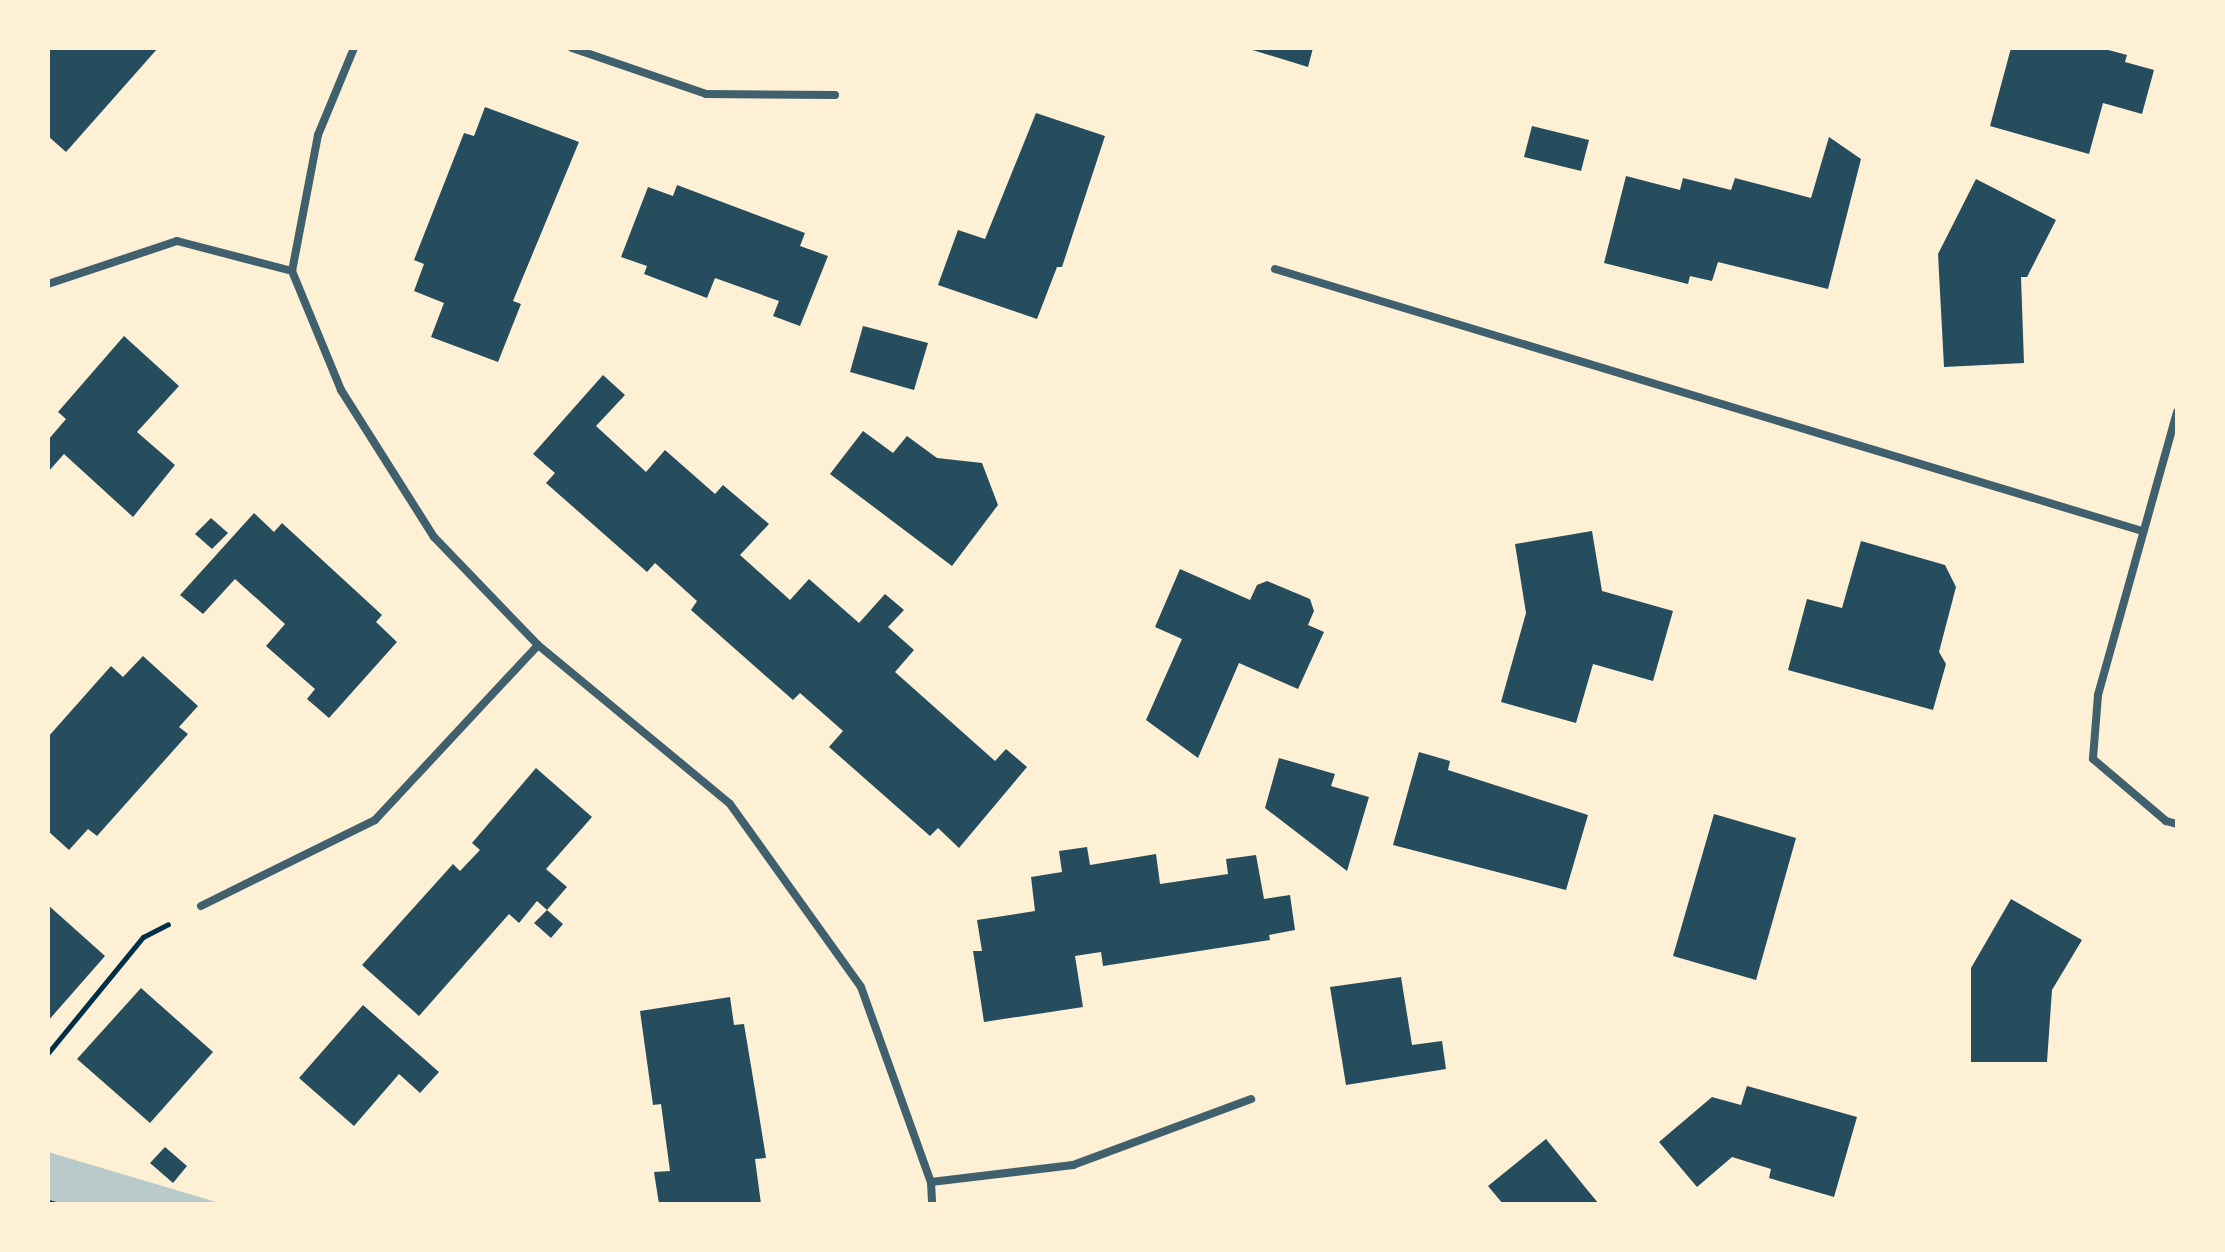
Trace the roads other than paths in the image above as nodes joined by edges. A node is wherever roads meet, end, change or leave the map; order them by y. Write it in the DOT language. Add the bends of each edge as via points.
graph roads {
  1 [pos="354,48"];
  2 [pos="572,48"];
  3 [pos="835,95"];
  4 [pos="1275,269"];
  5 [pos="292,271"];
  6 [pos="48,284"];
  7 [pos="2177,412"];
  8 [pos="2142,531"];
  9 [pos="538,645"];
  10 [pos="2177,824"];
  11 [pos="201,906"];
  12 [pos="1251,1099"];
  13 [pos="931,1182"];
  14 [pos="932,1204"];
  1 -- 5 [label="street" via="318,135"];
  2 -- 3 [label="street" via="706,94"];
  4 -- 8 [label="street"];
  5 -- 6 [label="street" via="177,241"];
  5 -- 9 [label="street" via="341,390 434,537"];
  7 -- 8 [label="street"];
  8 -- 10 [label="street" via="2098,695 2093,759 2166,821"];
  9 -- 11 [label="street" via="375,820"];
  9 -- 13 [label="street" via="730,804 861,987"];
  12 -- 13 [label="street" via="1073,1165"];
  13 -- 14 [label="street"];
}
